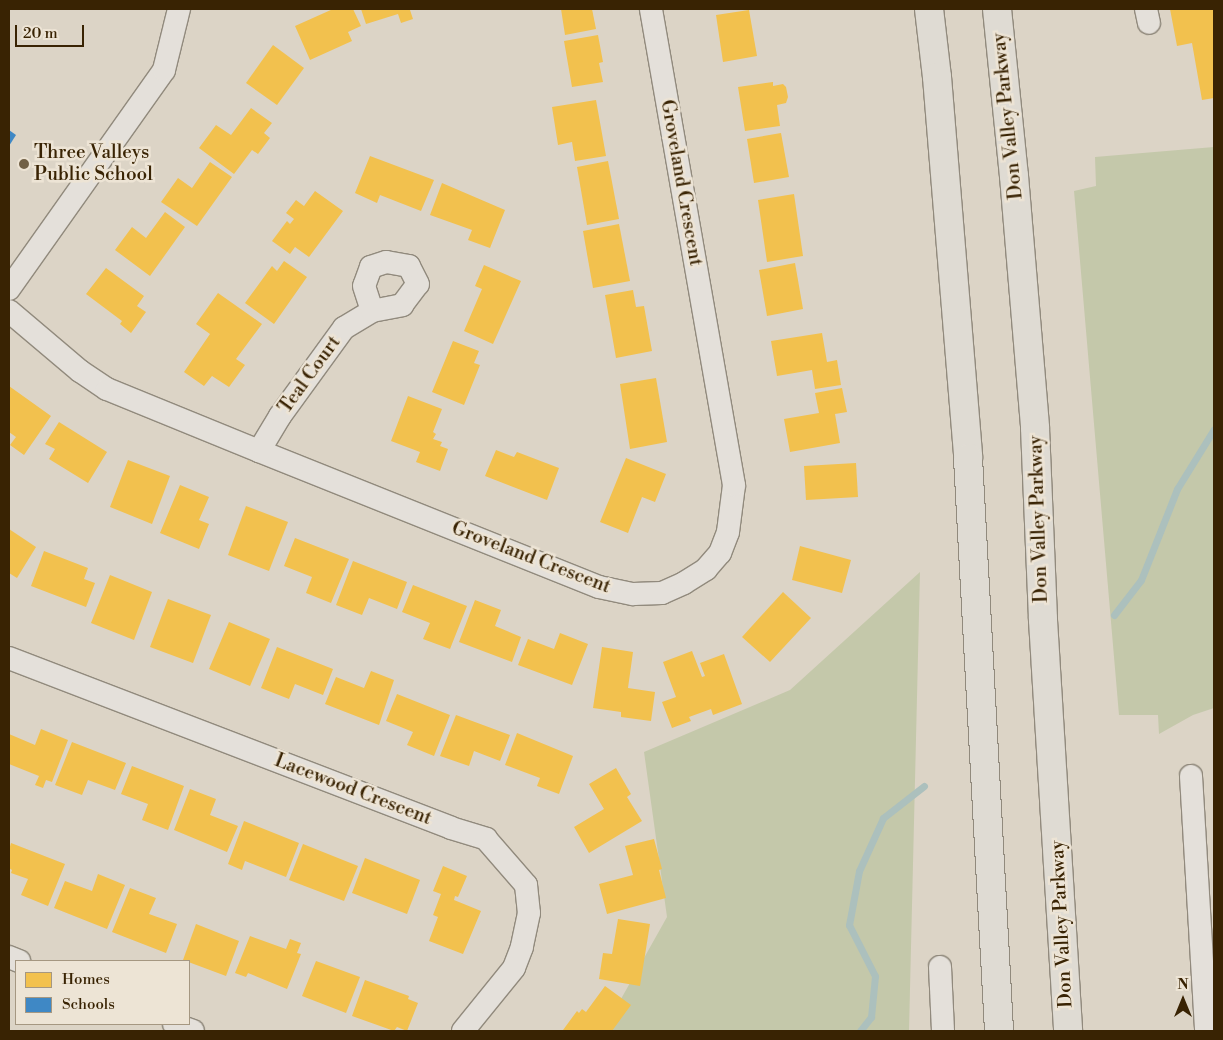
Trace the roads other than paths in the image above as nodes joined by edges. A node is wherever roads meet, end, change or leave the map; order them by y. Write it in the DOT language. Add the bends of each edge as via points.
graph roads {
  1 [pos="179,9"];
  2 [pos="651,9"];
  3 [pos="929,9"];
  4 [pos="997,9"];
  5 [pos="9,289"];
  6 [pos="9,311"];
  7 [pos="372,311"];
  8 [pos="259,451"];
  9 [pos="9,658"];
  10 [pos="1191,776"];
  11 [pos="940,968"];
  12 [pos="177,1025"];
  13 [pos="193,1031"];
  14 [pos="463,1031"];
  15 [pos="943,1031"];
  16 [pos="999,1031"];
  17 [pos="1068,1031"];
  18 [pos="1206,1031"];
  1 -- 5 [label="street" via="164,70"];
  2 -- 8 [label="street, Groveland Crescent" via="734,486 728,532 720,553 706,568 662,593 633,594 599,587"];
  3 -- 16 [label="highway" via="968,458"];
  4 -- 17 [label="highway, Don Valley Parkway" via="1035,428 1043,620"];
  6 -- 8 [label="street, Groveland Crescent" via="73,366 107,389"];
  7 -- 8 [label="street, Teal Court" via="344,328 280,416"];
  9 -- 14 [label="street, Lacewood Crescent" via="486,839 526,885 529,913 514,968"];
  10 -- 18 [label="street"];
  11 -- 15 [label="street"];
  12 -- 13 [label="street"];
}
